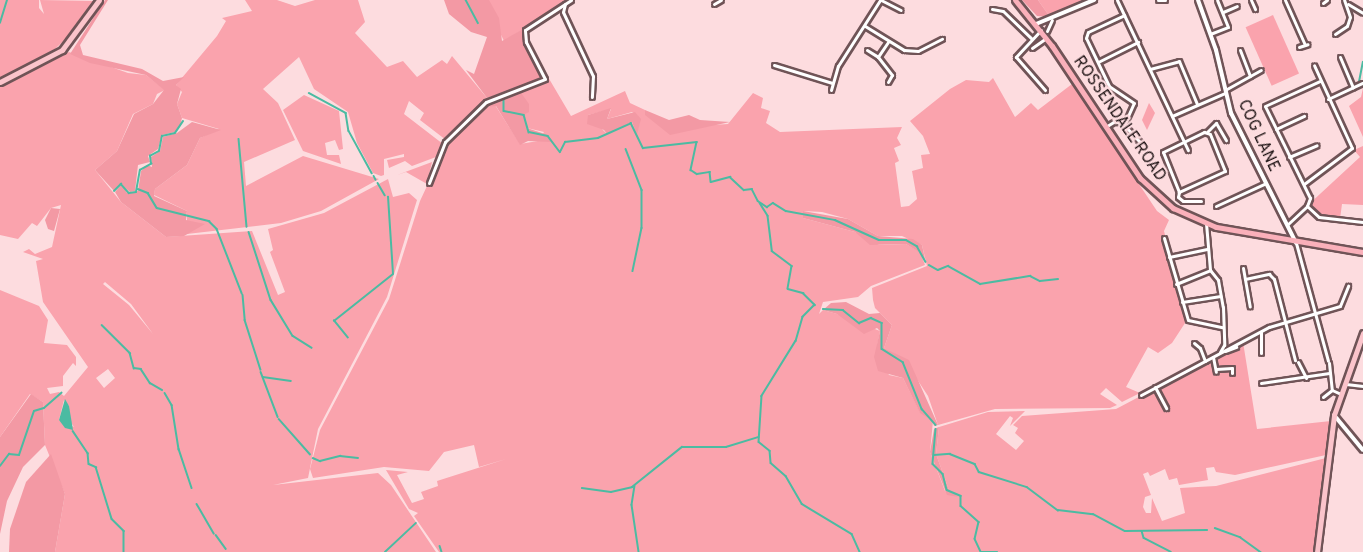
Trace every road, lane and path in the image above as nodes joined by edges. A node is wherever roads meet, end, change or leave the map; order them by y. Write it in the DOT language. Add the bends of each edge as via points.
graph roads {
  1 [pos="99,0"];
  2 [pos="571,0"];
  3 [pos="721,0"];
  4 [pos="880,0"];
  5 [pos="1015,0"];
  6 [pos="1094,0"];
  7 [pos="1118,0"];
  8 [pos="1158,0"];
  9 [pos="1165,0"];
  10 [pos="1198,0"];
  11 [pos="1217,0"];
  12 [pos="1251,0"];
  13 [pos="1285,0"];
  14 [pos="1327,0"];
  15 [pos="1345,2"];
  16 [pos="566,3"];
  17 [pos="1323,3"];
  18 [pos="714,4"];
  19 [pos="1237,6"];
  20 [pos="993,9"];
  21 [pos="1255,9"];
  22 [pos="901,10"];
  23 [pos="1223,12"];
  24 [pos="1363,13"];
  25 [pos="1124,15"];
  26 [pos="1052,20"];
  27 [pos="1036,24"];
  28 [pos="865,26"];
  29 [pos="1044,30"];
  30 [pos="1210,34"];
  31 [pos="1335,34"];
  32 [pos="1031,38"];
  33 [pos="1046,38"];
  34 [pos="942,39"];
  35 [pos="888,42"];
  36 [pos="1138,42"];
  37 [pos="1299,47"];
  38 [pos="1032,48"];
  39 [pos="867,50"];
  40 [pos="1240,50"];
  41 [pos="878,57"];
  42 [pos="1340,57"];
  43 [pos="1098,62"];
  44 [pos="774,65"];
  45 [pos="1314,65"];
  46 [pos="1150,69"];
  47 [pos="1261,70"];
  48 [pos="1250,76"];
  49 [pos="1320,81"];
  50 [pos="0,82"];
  51 [pos="888,82"];
  52 [pos="832,83"];
  53 [pos="1363,83"];
  54 [pos="1353,87"];
  55 [pos="831,90"];
  56 [pos="1045,90"];
  57 [pos="1225,91"];
  58 [pos="592,97"];
  59 [pos="1328,99"];
  60 [pos="1197,104"];
  61 [pos="1172,116"];
  62 [pos="1303,118"];
  63 [pos="1124,125"];
  64 [pos="1105,127"];
  65 [pos="1276,129"];
  66 [pos="1207,132"];
  67 [pos="1226,140"];
  68 [pos="1183,141"];
  69 [pos="1141,143"];
  70 [pos="1317,145"];
  71 [pos="1188,150"];
  72 [pos="1289,158"];
  73 [pos="1267,182"];
  74 [pos="429,183"];
  75 [pos="1304,184"];
  76 [pos="1179,192"];
  77 [pos="1201,201"];
  78 [pos="1216,206"];
  79 [pos="1307,206"];
  80 [pos="1363,222"];
  81 [pos="1206,224"];
  82 [pos="1288,224"];
  83 [pos="1164,238"];
  84 [pos="1296,243"];
  85 [pos="1208,249"];
  86 [pos="1363,252"];
  87 [pos="1168,257"];
  88 [pos="1243,268"];
  89 [pos="1210,270"];
  90 [pos="1245,279"];
  91 [pos="1176,284"];
  92 [pos="1348,286"];
  93 [pos="1221,296"];
  94 [pos="1182,302"];
  95 [pos="1250,306"];
  96 [pos="1317,314"];
  97 [pos="1287,321"];
  98 [pos="1222,327"];
  99 [pos="1261,332"];
  100 [pos="1363,333"];
  101 [pos="1194,343"];
  102 [pos="1236,347"];
  103 [pos="1222,352"];
  104 [pos="1260,353"];
  105 [pos="1213,357"];
  106 [pos="1205,361"];
  107 [pos="1232,373"];
  108 [pos="1329,373"];
  109 [pos="1306,378"];
  110 [pos="1261,383"];
  111 [pos="1344,384"];
  112 [pos="1363,386"];
  113 [pos="1155,387"];
  114 [pos="1332,390"];
  115 [pos="1341,394"];
  116 [pos="1141,395"];
  117 [pos="1323,397"];
  118 [pos="1166,408"];
  119 [pos="1334,415"];
  120 [pos="1363,450"];
  121 [pos="1317,552"];
  1 -- 50 [label="main road" via="62,50"];
  2 -- 16 [label="street"];
  3 -- 18 [label="street"];
  4 -- 22 [label="street"];
  4 -- 28 [label="street"];
  5 -- 27 [label="highway, ROSSENDALE ROAD"];
  6 -- 26 [label="street"];
  7 -- 25 [label="street"];
  8 -- 9 [label="street"];
  10 -- 30 [label="street, COG LANE"];
  11 -- 23 [label="street"];
  12 -- 21 [label="street"];
  13 -- 37 [label="street" via="1307,45"];
  14 -- 17 [label="street"];
  15 -- 24 [label="street"];
  15 -- 31 [label="street" via="1347,26"];
  16 -- 58 [label="street" via="563,12 593,76"];
  16 -- 74 [label="street" via="525,30 526,42 545,79 486,102 445,142"];
  19 -- 23 [label="street"];
  20 -- 32 [label="street" via="1003,11"];
  23 -- 30 [label="street" via="1228,27"];
  25 -- 36 [label="street"];
  25 -- 43 [label="street" via="1086,35"];
  26 -- 27 [label="street"];
  26 -- 29 [label="street"];
  27 -- 29 [label="highway, ROSSENDALE ROAD"];
  28 -- 35 [label="street"];
  28 -- 52 [label="street" via="838,66"];
  29 -- 32 [label="street"];
  29 -- 33 [label="highway, ROSSENDALE ROAD"];
  30 -- 57 [label="street, COG LANE"];
  32 -- 56 [label="street" via="1019,50 1016,61"];
  33 -- 38 [label="street"];
  33 -- 64 [label="highway, ROSSENDALE ROAD"];
  34 -- 35 [label="street" via="918,51"];
  35 -- 41 [label="street"];
  36 -- 43 [label="street"];
  36 -- 46 [label="street"];
  39 -- 41 [label="street"];
  40 -- 48 [label="street"];
  41 -- 51 [label="street" via="892,75"];
  42 -- 54 [label="street"];
  43 -- 63 [label="street" via="1109,86 1134,103"];
  44 -- 52 [label="street"];
  45 -- 49 [label="street"];
  46 -- 60 [label="street" via="1179,61"];
  46 -- 61 [label="street"];
  47 -- 48 [label="street"];
  48 -- 57 [label="street"];
  49 -- 59 [label="street"];
  49 -- 65 [label="street" via="1265,106"];
  52 -- 55 [label="street"];
  53 -- 54 [label="street"];
  54 -- 59 [label="street"];
  57 -- 60 [label="street"];
  57 -- 73 [label="street, COG LANE" via="1231,113"];
  59 -- 75 [label="street" via="1352,148"];
  60 -- 61 [label="street"];
  61 -- 68 [label="street"];
  62 -- 65 [label="street"];
  63 -- 64 [label="street" via="1114,121"];
  63 -- 69 [label="street"];
  64 -- 81 [label="highway, ROSSENDALE ROAD" via="1149,190 1187,217"];
  65 -- 72 [label="street"];
  66 -- 67 [label="street" via="1216,123"];
  66 -- 68 [label="street"];
  66 -- 76 [label="street" via="1225,171"];
  68 -- 71 [label="street"];
  68 -- 76 [label="street" via="1163,152"];
  70 -- 72 [label="street"];
  72 -- 75 [label="street"];
  73 -- 78 [label="street"];
  73 -- 82 [label="street, COG LANE"];
  75 -- 79 [label="street" via="1310,198"];
  76 -- 77 [label="street" via="1183,201"];
  79 -- 80 [label="street" via="1319,217"];
  79 -- 82 [label="street"];
  81 -- 84 [label="highway, ROSSENDALE ROAD"];
  81 -- 85 [label="street"];
  82 -- 84 [label="street, COG LANE"];
  83 -- 87 [label="street"];
  84 -- 86 [label="highway, ROSSENDALE ROAD"];
  84 -- 96 [label="street"];
  85 -- 87 [label="street"];
  85 -- 89 [label="street"];
  87 -- 91 [label="street"];
  88 -- 90 [label="street"];
  89 -- 91 [label="street"];
  89 -- 93 [label="street" via="1218,280"];
  90 -- 95 [label="street"];
  90 -- 97 [label="street" via="1269,274"];
  91 -- 94 [label="street"];
  92 -- 96 [label="street" via="1340,306"];
  93 -- 94 [label="street"];
  93 -- 98 [label="street"];
  94 -- 98 [label="street" via="1188,320"];
  96 -- 97 [label="street"];
  96 -- 108 [label="street"];
  97 -- 99 [label="street"];
  97 -- 109 [label="street" via="1297,361"];
  98 -- 103 [label="street"];
  99 -- 103 [label="street"];
  99 -- 104 [label="street"];
  100 -- 111 [label="main road"];
  101 -- 106 [label="street"];
  102 -- 103 [label="street"];
  103 -- 105 [label="street"];
  105 -- 106 [label="street"];
  105 -- 107 [label="street" via="1216,370 1232,368"];
  106 -- 113 [label="street"];
  108 -- 109 [label="street"];
  108 -- 114 [label="street"];
  109 -- 110 [label="street"];
  111 -- 112 [label="street"];
  111 -- 115 [label="main road"];
  113 -- 116 [label="street"];
  113 -- 118 [label="street"];
  114 -- 115 [label="street"];
  114 -- 117 [label="street"];
  115 -- 119 [label="main road"];
  119 -- 120 [label="street"];
  119 -- 121 [label="main road"];
}
